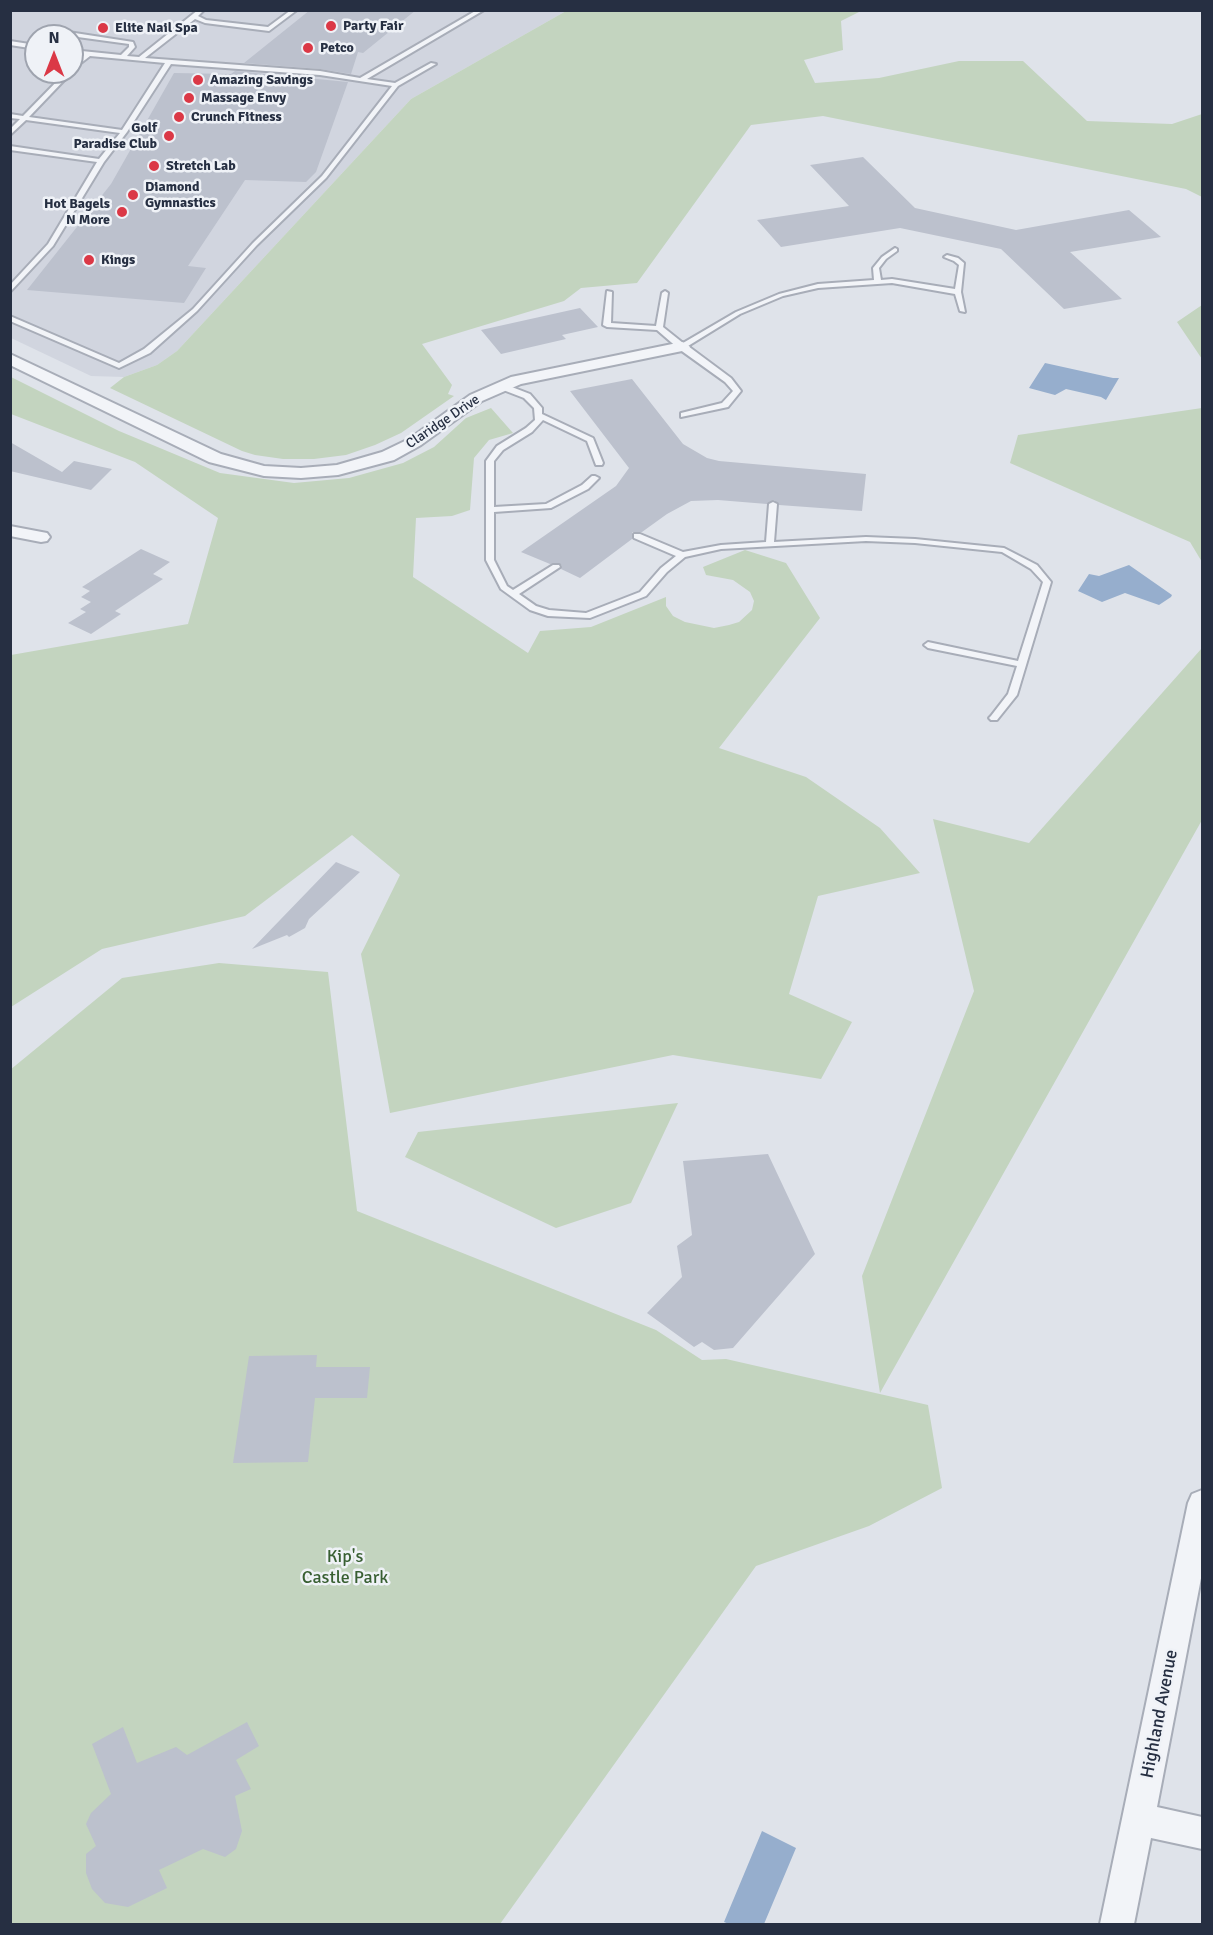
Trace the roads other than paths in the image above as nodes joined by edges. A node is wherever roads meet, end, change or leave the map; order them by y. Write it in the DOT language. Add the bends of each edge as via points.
graph roads {
  1 [pos="202,10"];
  2 [pos="295,10"];
  3 [pos="482,10"];
  4 [pos="193,16"];
  5 [pos="84,36"];
  6 [pos="84,54"];
  7 [pos="88,54"];
  8 [pos="84,58"];
  9 [pos="122,58"];
  10 [pos="140,59"];
  11 [pos="169,62"];
  12 [pos="433,64"];
  13 [pos="362,80"];
  14 [pos="58,84"];
  15 [pos="396,85"];
  16 [pos="10,116"];
  17 [pos="26,119"];
  18 [pos="124,132"];
  19 [pos="10,133"];
  20 [pos="10,148"];
  21 [pos="101,161"];
  22 [pos="895,250"];
  23 [pos="947,257"];
  24 [pos="879,281"];
  25 [pos="10,290"];
  26 [pos="609,292"];
  27 [pos="958,292"];
  28 [pos="665,293"];
  29 [pos="963,310"];
  30 [pos="10,318"];
  31 [pos="659,328"];
  32 [pos="682,347"];
  33 [pos="10,359"];
  34 [pos="501,386"];
  35 [pos="538,415"];
  36 [pos="684,415"];
  37 [pos="599,463"];
  38 [pos="595,478"];
  39 [pos="773,504"];
  40 [pos="490,510"];
  41 [pos="10,531"];
  42 [pos="637,536"];
  43 [pos="41,537"];
  44 [pos="771,543"];
  45 [pos="682,555"];
  46 [pos="556,567"];
  47 [pos="512,594"];
  48 [pos="928,645"];
  49 [pos="1022,664"];
  50 [pos="994,718"];
  51 [pos="1203,1503"];
  52 [pos="1138,1819"];
  53 [pos="1203,1833"];
  54 [pos="1117,1924"];
  1 -- 4 [label="lane"];
  2 -- 4 [label="lane" via="269,29"];
  3 -- 13 [label="lane"];
  4 -- 10 [label="lane"];
  5 -- 9 [label="lane" via="131,43"];
  6 -- 7 [label="lane"];
  7 -- 8 [label="lane"];
  7 -- 9 [label="lane"];
  9 -- 10 [label="lane"];
  10 -- 11 [label="lane"];
  11 -- 13 [label="lane" via="320,73"];
  11 -- 18 [label="lane"];
  12 -- 15 [label="lane"];
  13 -- 15 [label="lane"];
  14 -- 17 [label="lane"];
  15 -- 30 [label="lane" via="324,177 195,310 147,351 119,366"];
  16 -- 17 [label="lane"];
  17 -- 18 [label="lane"];
  17 -- 19 [label="lane"];
  18 -- 21 [label="lane"];
  20 -- 21 [label="lane"];
  21 -- 25 [label="lane" via="51,245"];
  22 -- 24 [label="lane" via="876,268"];
  23 -- 27 [label="lane" via="962,264"];
  24 -- 27 [label="lane"];
  24 -- 32 [label="lane" via="818,286 782,295 738,313"];
  26 -- 31 [label="lane" via="607,325"];
  27 -- 29 [label="lane"];
  28 -- 31 [label="lane"];
  31 -- 32 [label="lane"];
  32 -- 34 [label="street, Claridge Drive" via="533,375"];
  32 -- 36 [label="lane" via="738,391 725,405"];
  33 -- 34 [label="street, Claridge Drive" via="215,458 282,473 338,470 388,456"];
  34 -- 35 [label="lane" via="528,396 538,408"];
  35 -- 37 [label="lane" via="590,440"];
  35 -- 40 [label="lane" via="539,420 529,430 500,448 490,461"];
  38 -- 40 [label="lane" via="548,506"];
  39 -- 44 [label="lane"];
  40 -- 47 [label="lane" via="490,560"];
  41 -- 43 [label="street"];
  42 -- 45 [label="lane"];
  44 -- 45 [label="lane"];
  44 -- 49 [label="lane" via="886,540 1004,550 1034,567 1047,582"];
  45 -- 47 [label="lane" via="643,594 587,616 548,613 532,608"];
  46 -- 47 [label="lane"];
  48 -- 49 [label="lane"];
  49 -- 50 [label="lane" via="1012,695"];
  51 -- 52 [label="street, Highland Avenue"];
  52 -- 53 [label="street"];
  52 -- 54 [label="street, Highland Avenue"];
}
